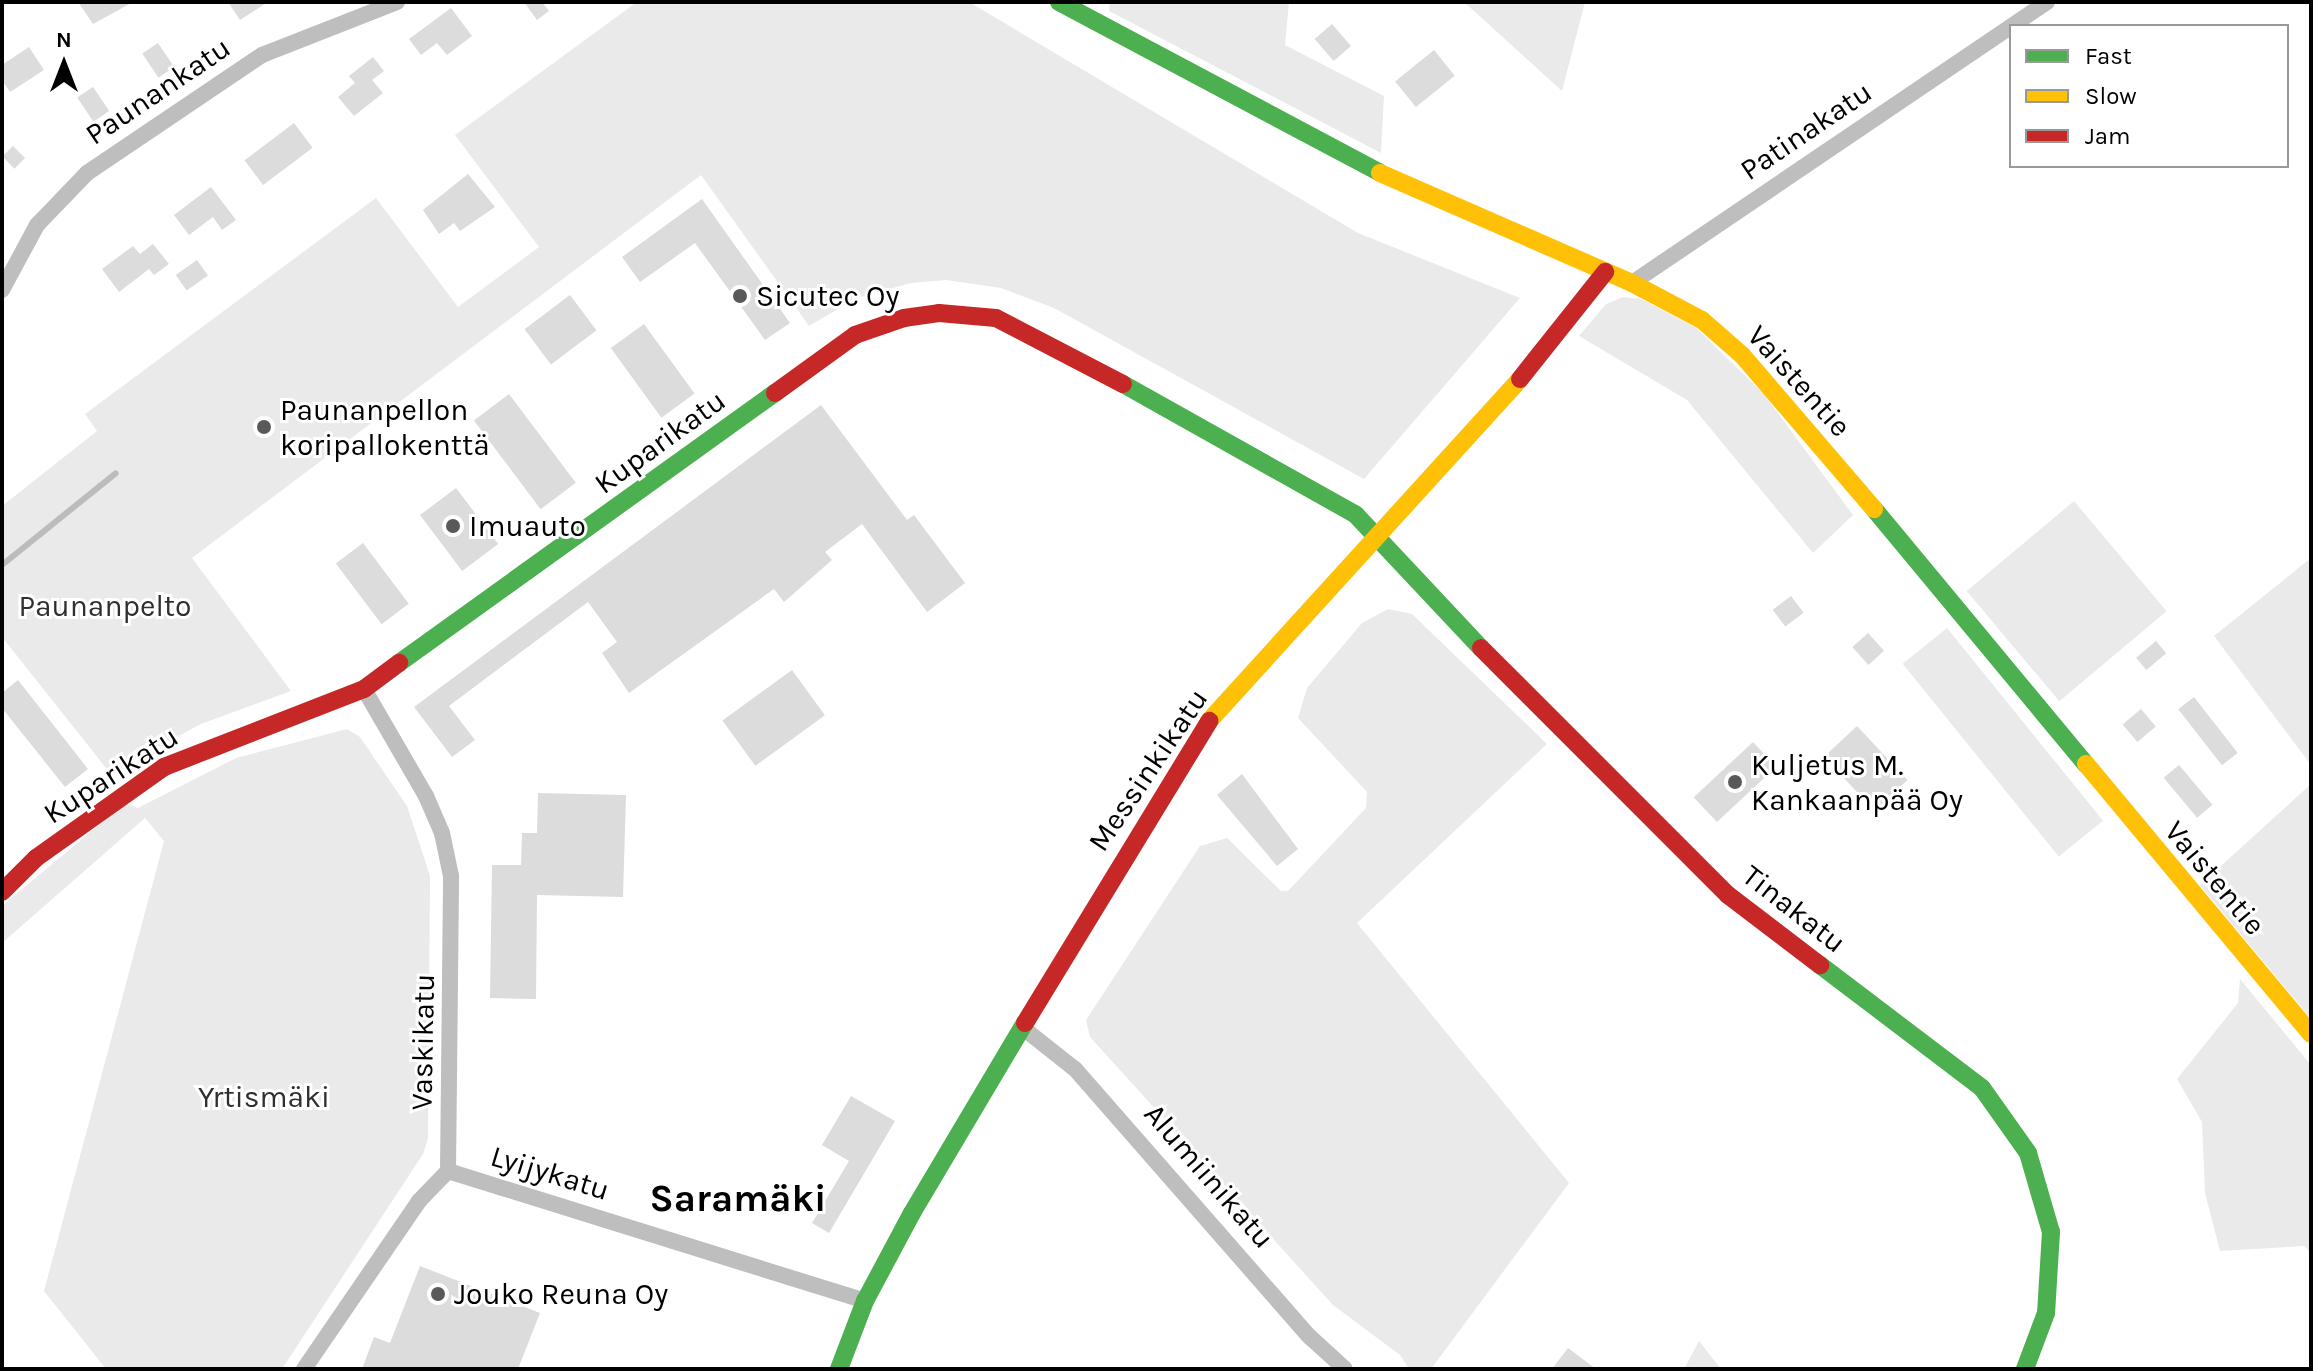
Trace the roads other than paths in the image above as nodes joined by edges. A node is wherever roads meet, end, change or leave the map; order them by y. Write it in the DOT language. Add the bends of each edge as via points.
graph roads {
  1 [pos="397,2"];
  2 [pos="1059,2"];
  3 [pos="2047,2"];
  4 [pos="2015,24"];
  5 [pos="2009,28"];
  6 [pos="1605,272"];
  7 [pos="1632,283"];
  8 [pos="2,290"];
  9 [pos="1376,536"];
  10 [pos="364,689"];
  11 [pos="2,892"];
  12 [pos="1023,1028"];
  13 [pos="2311,1034"];
  14 [pos="448,1171"];
  15 [pos="865,1301"];
  16 [pos="304,1369"];
  17 [pos="839,1369"];
  18 [pos="1345,1369"];
  19 [pos="2025,1369"];
  1 -- 8 [label="street, Paunankatu" via="262,55 87,173 37,225"];
  2 -- 6 [label="street, Vaistentie" via="1354,162"];
  3 -- 4 [label="street, Patinakatu"];
  5 -- 7 [label="street, Patinakatu"];
  6 -- 7 [label="street, Vaistentie"];
  6 -- 9 [label="street, Messinkikatu" via="1550,347"];
  7 -- 13 [label="street, Vaistentie" via="1702,320 1742,355"];
  9 -- 10 [label="street, Kuparikatu" via="1356,515 1024,329 968,314 904,318 843,344"];
  9 -- 12 [label="street, Messinkikatu" via="1186,752"];
  9 -- 19 [label="street, Tinakatu" via="1564,735 1728,895 1982,1088 2001,1108 2028,1153 2051,1232 2046,1313"];
  10 -- 11 [label="street, Kuparikatu" via="164,767 49,849"];
  10 -- 14 [label="street, Vaskikatu" via="426,796 442,833 451,876"];
  12 -- 15 [label="street, Messinkikatu"];
  12 -- 18 [label="street, Alumiinikatu" via="1075,1069 1310,1337"];
  14 -- 15 [label="street, Lyijykatu"];
  14 -- 16 [label="street" via="419,1201"];
  15 -- 17 [label="street, Messinkikatu"];
}
